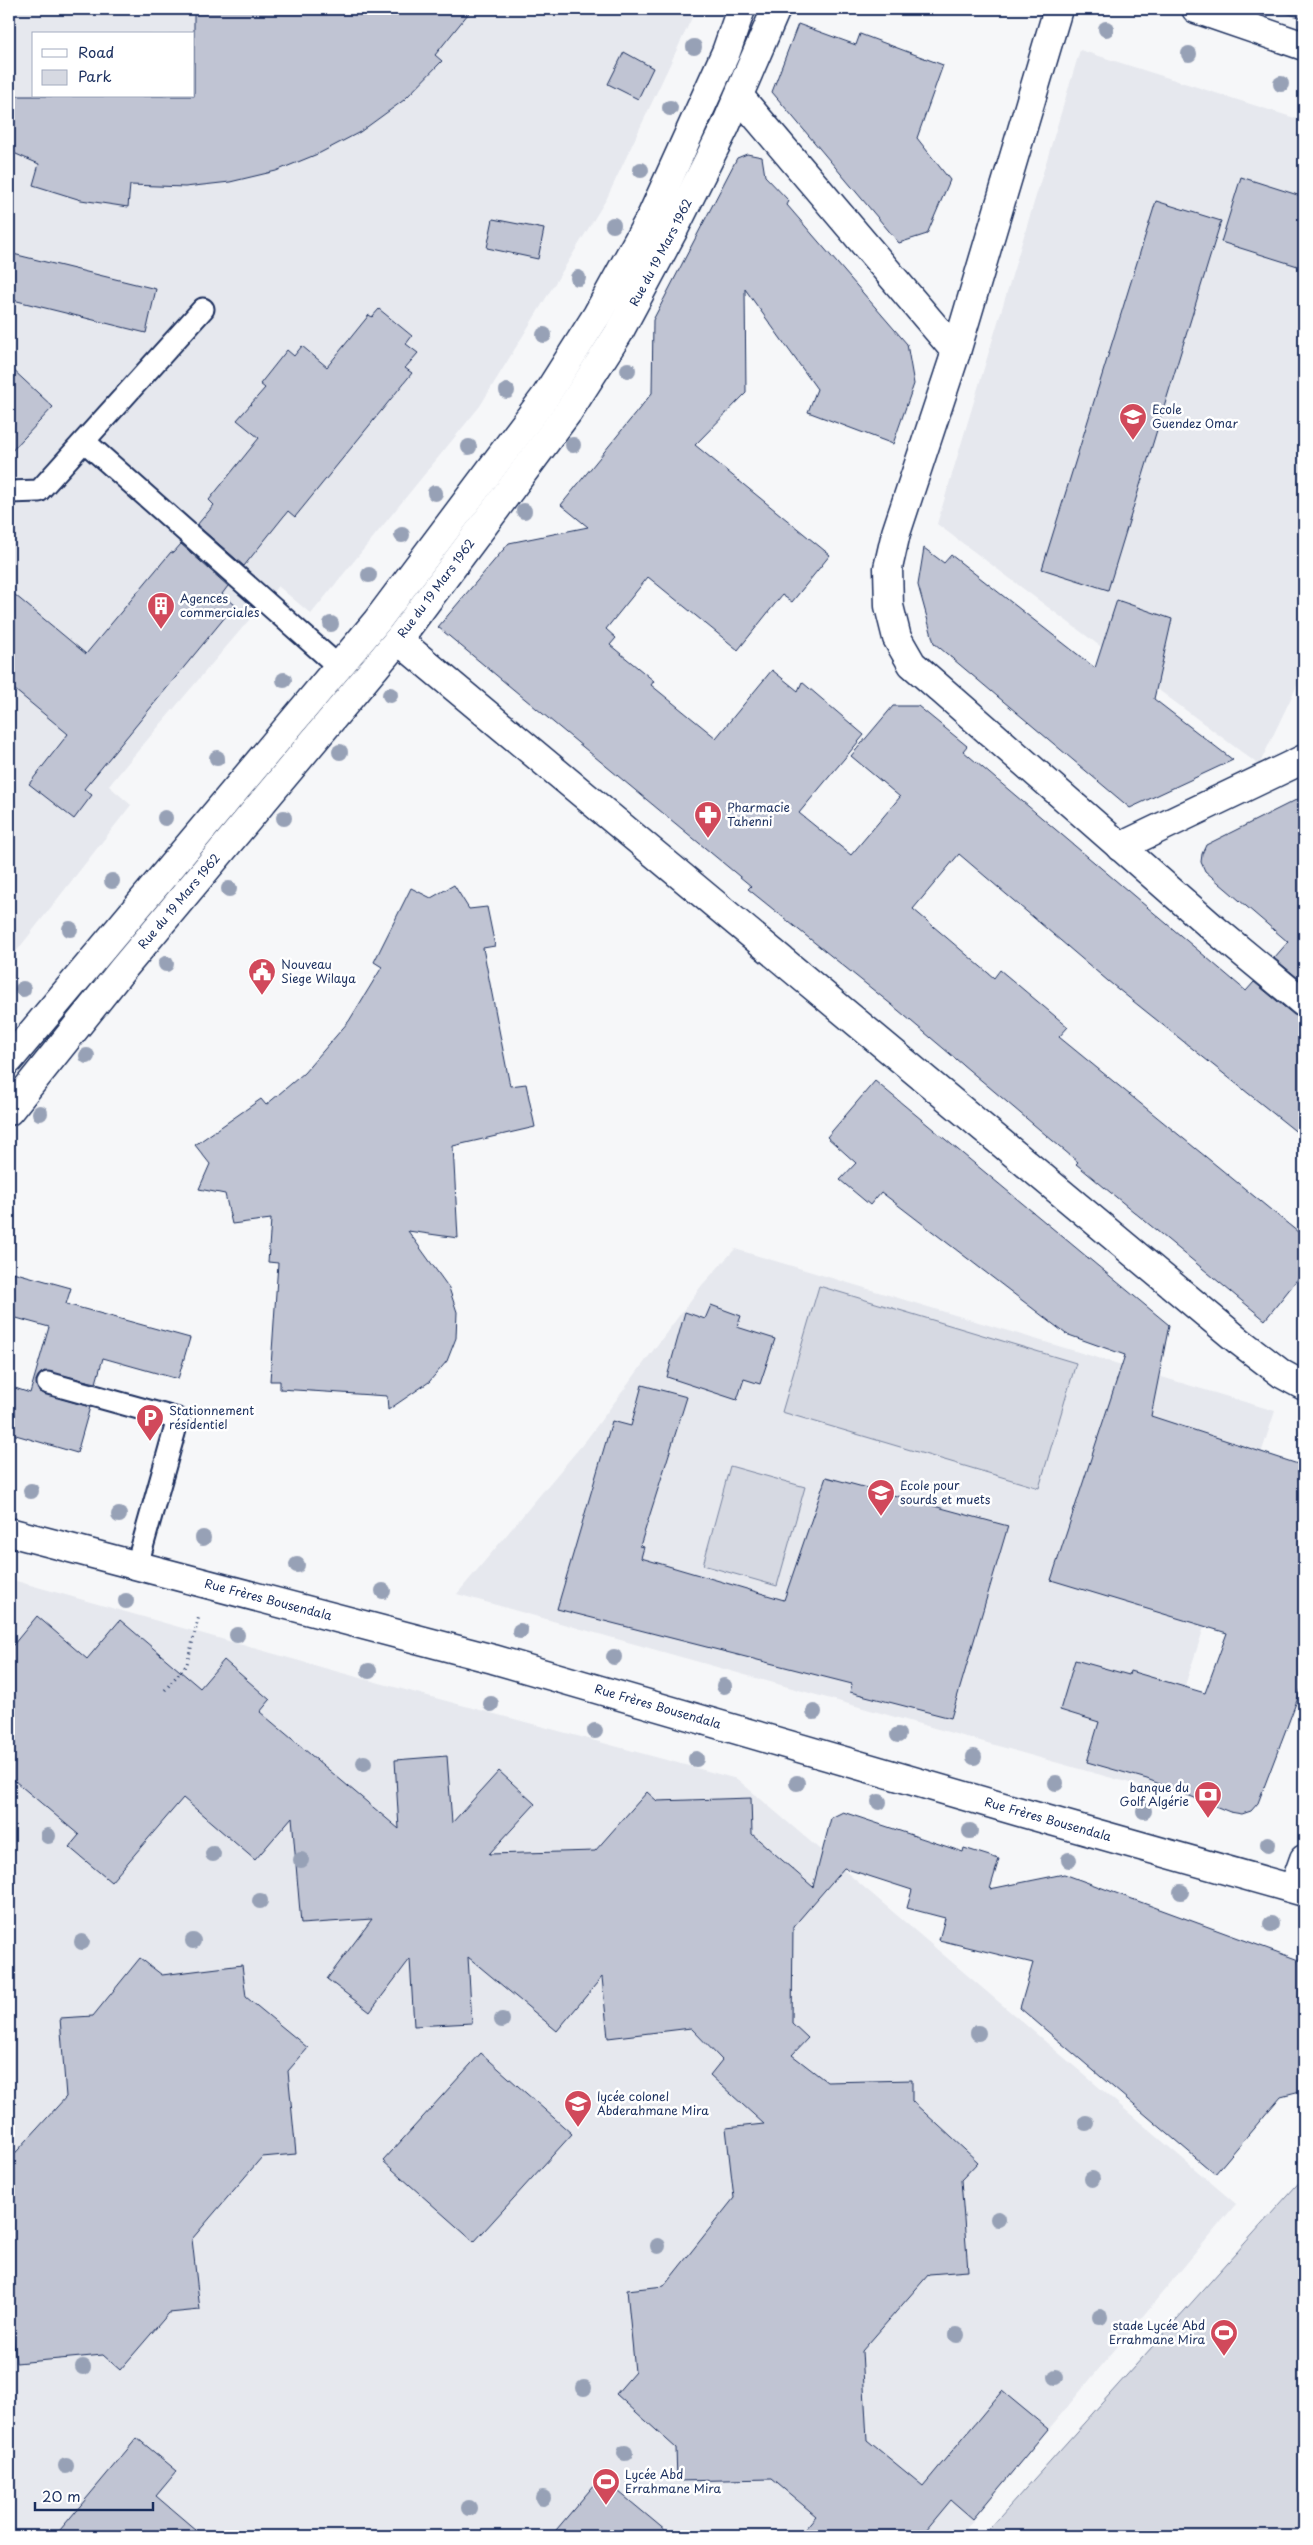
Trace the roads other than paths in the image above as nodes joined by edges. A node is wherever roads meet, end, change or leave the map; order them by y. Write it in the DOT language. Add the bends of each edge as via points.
graph roads {
  1 [pos="741,9"];
  2 [pos="776,9"];
  3 [pos="1058,9"];
  4 [pos="1196,9"];
  5 [pos="1304,46"];
  6 [pos="739,96"];
  7 [pos="203,309"];
  8 [pos="956,352"];
  9 [pos="84,440"];
  10 [pos="9,492"];
  11 [pos="398,640"];
  12 [pos="339,667"];
  13 [pos="1304,759"];
  14 [pos="1120,847"];
  15 [pos="1304,1003"];
  16 [pos="9,1060"];
  17 [pos="9,1111"];
  18 [pos="48,1383"];
  19 [pos="1304,1386"];
  20 [pos="9,1532"];
  21 [pos="137,1565"];
  22 [pos="1304,1860"];
  23 [pos="1299,1890"];
  1 -- 12 [label="street, Rue du 19 Mars 1962" via="726,52 652,215 597,315 545,397 490,474"];
  2 -- 6 [label="street, Rue du 19 Mars 1962"];
  3 -- 8 [label="street"];
  4 -- 5 [label="street"];
  6 -- 8 [label="street"];
  6 -- 11 [label="street, Rue du 19 Mars 1962" via="618,334 562,420"];
  7 -- 9 [label="lane"];
  8 -- 14 [label="street" via="896,533 888,568 889,606 897,638 912,664"];
  9 -- 10 [label="lane" via="39,491"];
  9 -- 12 [label="lane"];
  11 -- 17 [label="street, Rue du 19 Mars 1962" via="122,970"];
  11 -- 19 [label="street" via="1239,1341 1282,1374"];
  12 -- 16 [label="street, Rue du 19 Mars 1962"];
  13 -- 14 [label="street"];
  14 -- 15 [label="street"];
  18 -- 21 [label="lane" via="178,1419"];
  20 -- 21 [label="street, Rue Frères Bousendala"];
  21 -- 23 [label="street, Rue Frères Bousendala" via="493,1659"];
  22 -- 23 [label="street"];
}
